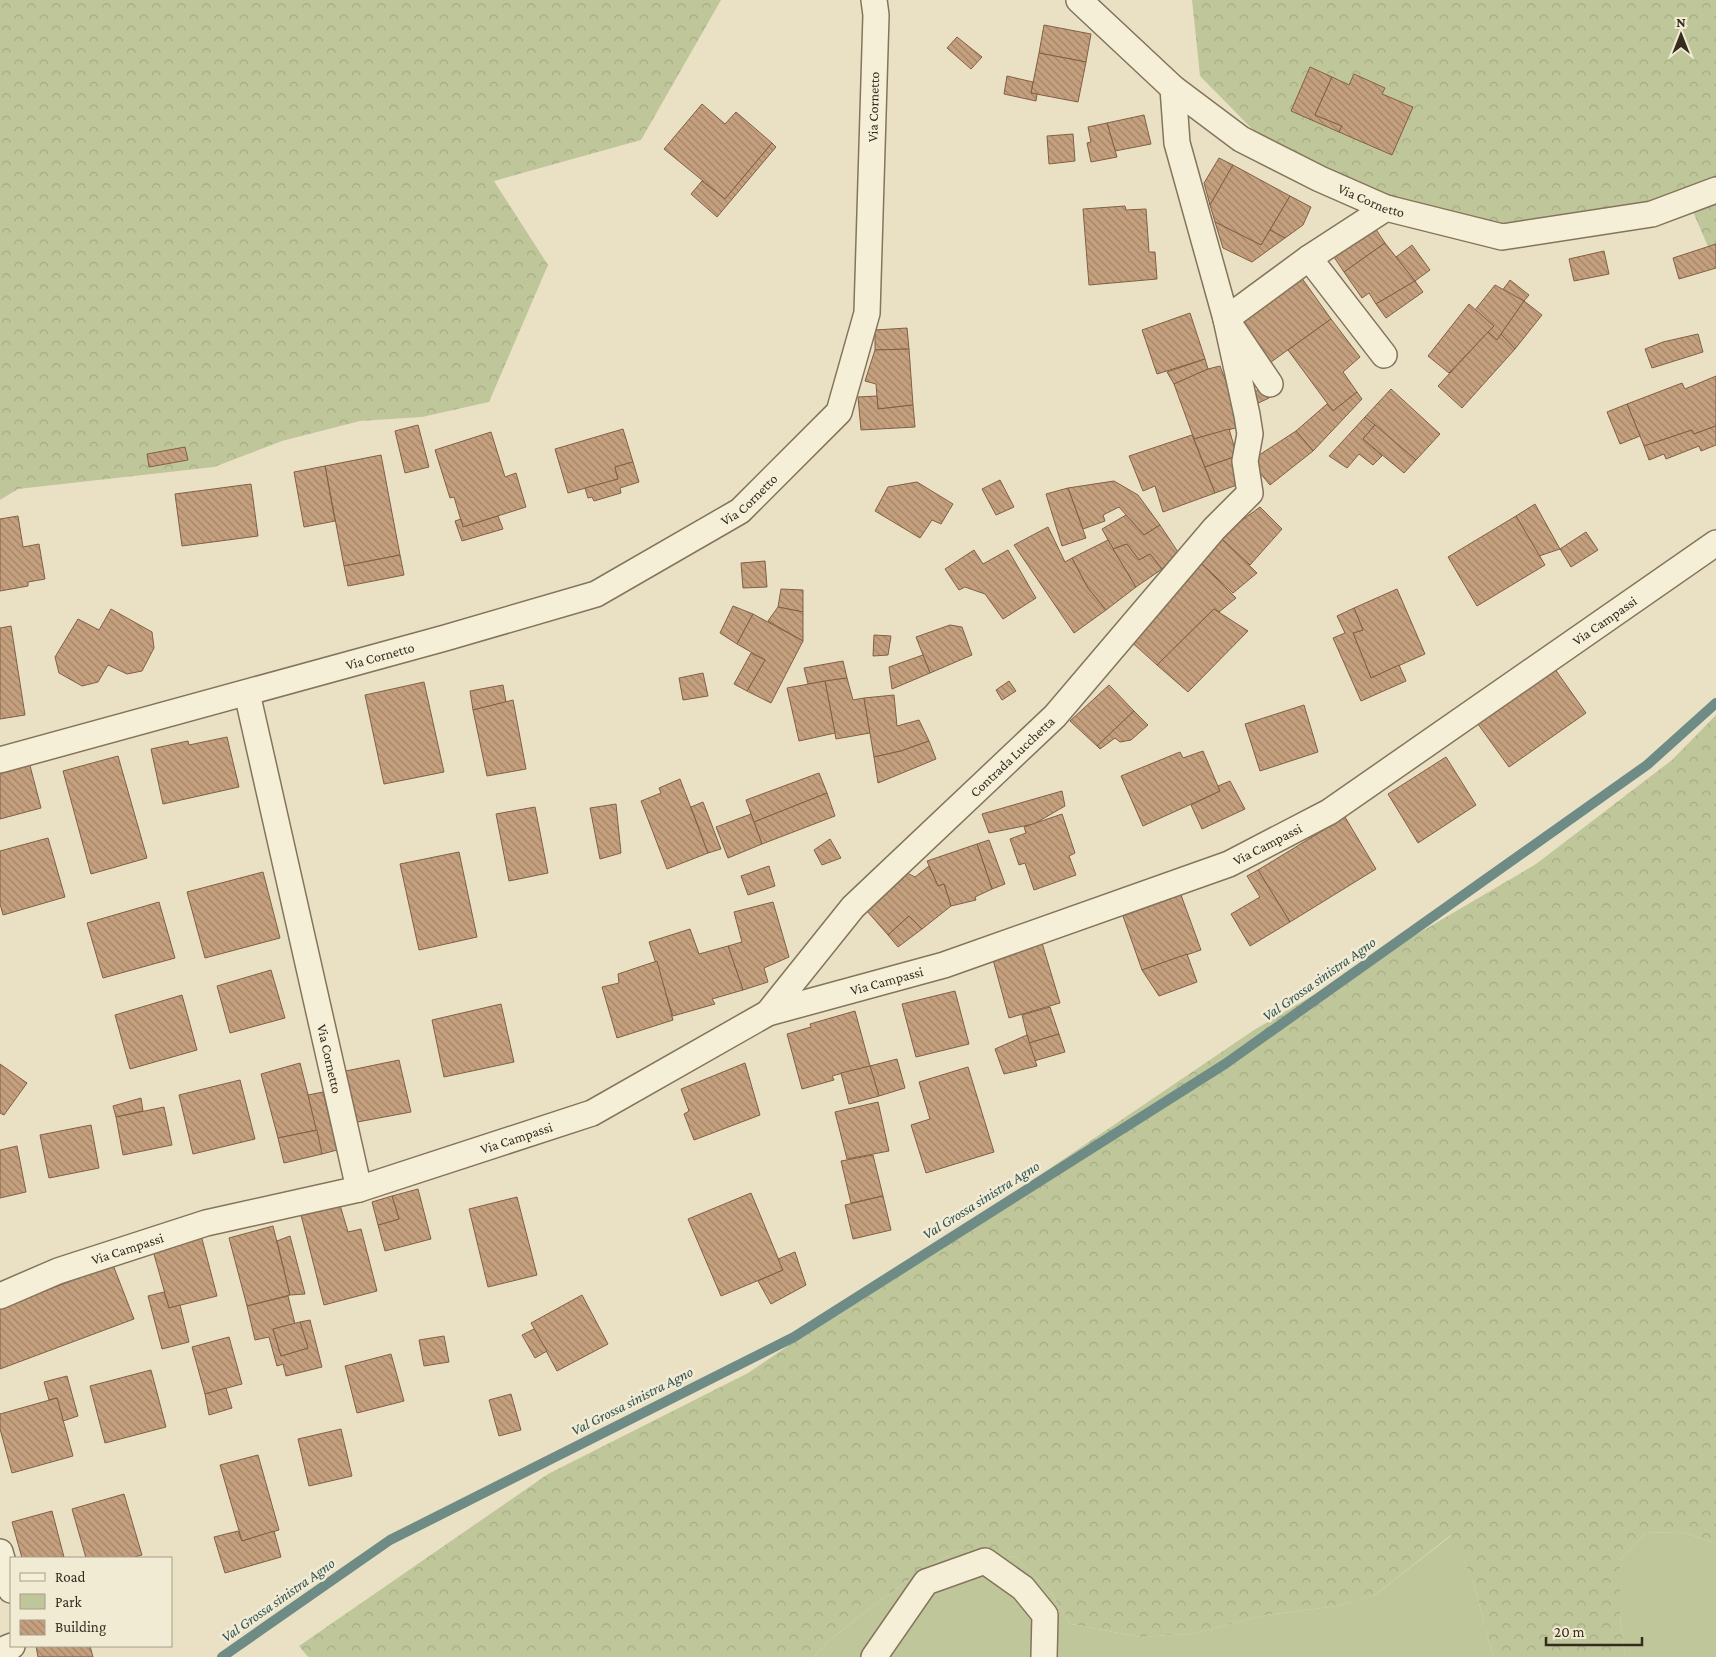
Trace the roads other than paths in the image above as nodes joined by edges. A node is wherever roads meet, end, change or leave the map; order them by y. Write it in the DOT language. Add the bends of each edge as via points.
graph roads {
  1 [pos="874,0"];
  2 [pos="1079,0"];
  3 [pos="1173,88"];
  4 [pos="1716,190"];
  5 [pos="1386,208"];
  6 [pos="1309,258"];
  7 [pos="1226,319"];
  8 [pos="1384,355"];
  9 [pos="1270,384"];
  10 [pos="1716,543"];
  11 [pos="247,694"];
  12 [pos="0,760"];
  13 [pos="768,1014"];
  14 [pos="359,1189"];
  15 [pos="0,1296"];
  16 [pos="0,1552"];
  17 [pos="10,1587"];
  18 [pos="874,1657"];
  19 [pos="1044,1657"];
  1 -- 11 [label="street, Via Cornetto" via="868,313 839,412 740,511 596,594"];
  2 -- 3 [label="street, Via Cornetto"];
  3 -- 5 [label="street, Via Cornetto" via="1241,139 1320,180"];
  3 -- 7 [label="street" via="1177,143"];
  4 -- 5 [label="street, Via Cornetto" via="1652,214 1502,237"];
  5 -- 6 [label="street"];
  6 -- 7 [label="street"];
  6 -- 8 [label="street"];
  7 -- 9 [label="street"];
  7 -- 13 [label="street, Contrada Lucchetta" via="1250,434 1245,461 1250,492 1214,529 1055,716 853,907"];
  10 -- 13 [label="street, Via Campassi" via="1329,812 1229,864 944,965"];
  11 -- 12 [label="street, Via Cornetto"];
  11 -- 14 [label="street, Via Cornetto"];
  13 -- 14 [label="street, Via Campassi" via="592,1113"];
  14 -- 15 [label="street, Via Campassi" via="206,1223 58,1271"];
  16 -- 17 [label="street"];
  18 -- 19 [label="street" via="926,1582 985,1562 1022,1588 1044,1615"];
}
